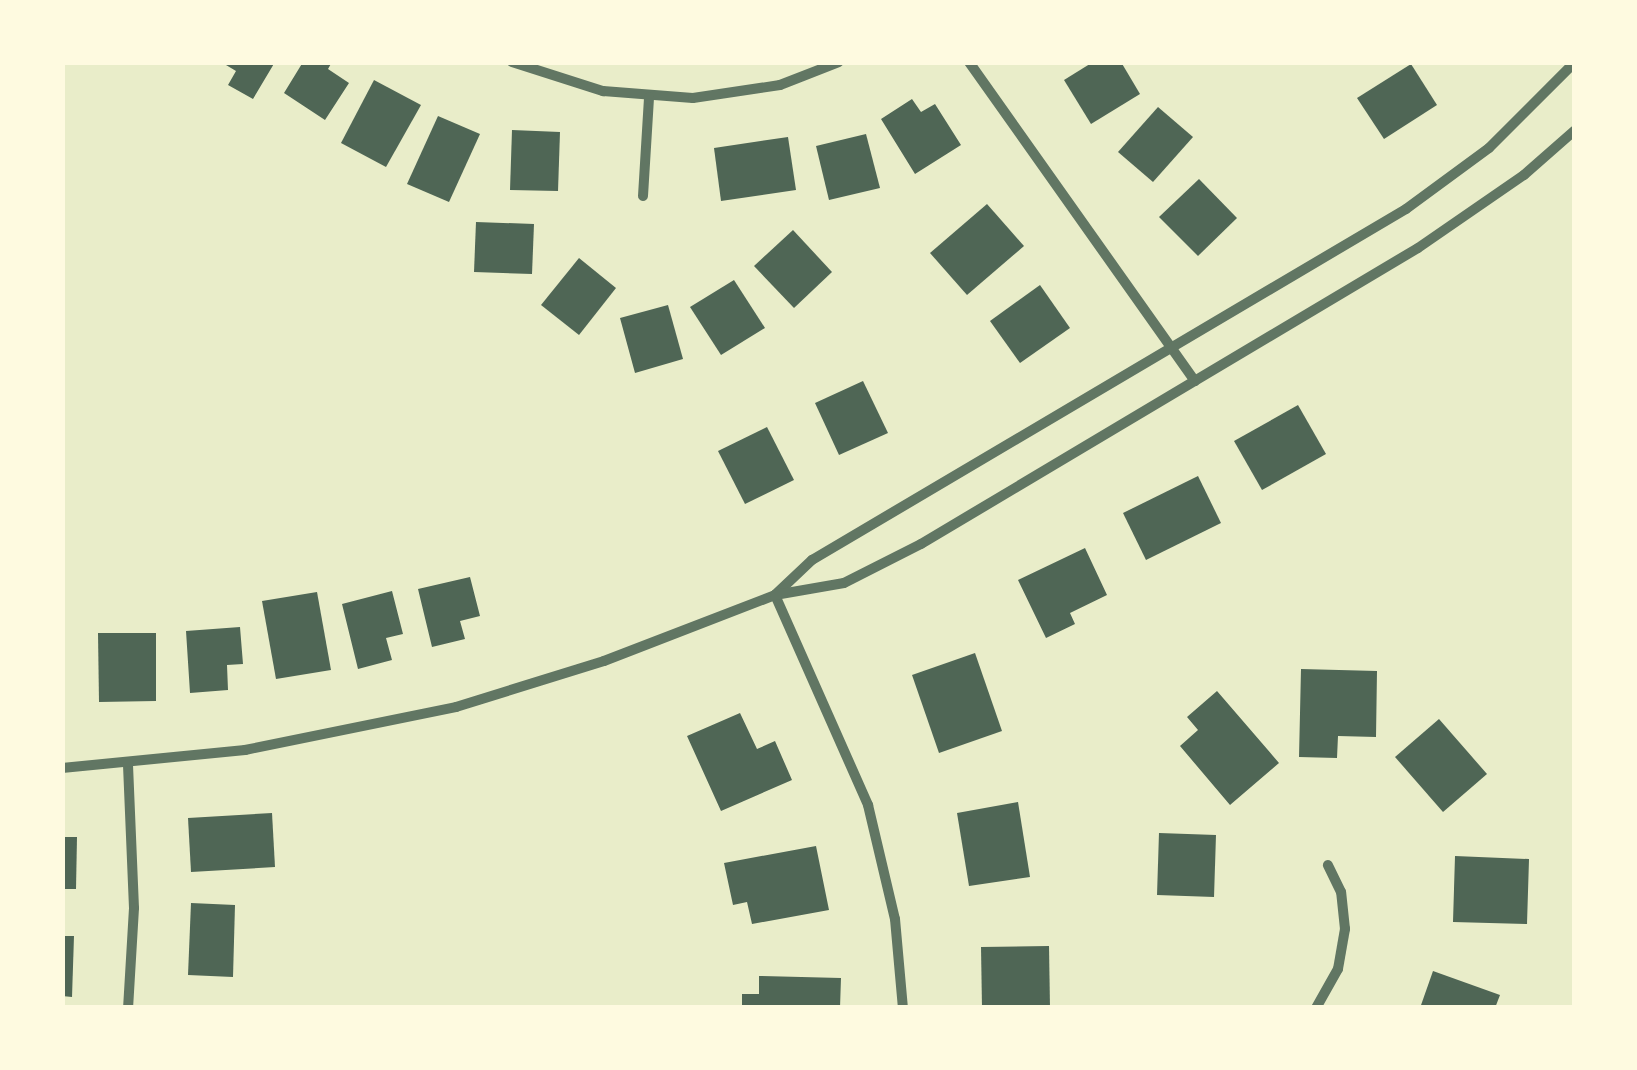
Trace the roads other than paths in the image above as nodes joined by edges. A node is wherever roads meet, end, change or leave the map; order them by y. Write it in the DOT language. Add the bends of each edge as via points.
graph roads {
  1 [pos="512,62"];
  2 [pos="839,62"];
  3 [pos="969,62"];
  4 [pos="1574,63"];
  5 [pos="649,97"];
  6 [pos="1574,131"];
  7 [pos="643,196"];
  8 [pos="1174,348"];
  9 [pos="1195,381"];
  10 [pos="776,594"];
  11 [pos="128,765"];
  12 [pos="62,768"];
  13 [pos="1328,865"];
  14 [pos="128,1008"];
  15 [pos="903,1008"];
  16 [pos="1316,1008"];
  1 -- 5 [label="street" via="569,84"];
  2 -- 5 [label="street" via="737,94"];
  3 -- 8 [label="street"];
  4 -- 8 [label="street" via="1490,148 1406,209"];
  5 -- 7 [label="street"];
  6 -- 9 [label="street" via="1464,219"];
  8 -- 9 [label="street"];
  8 -- 10 [label="street" via="812,560"];
  9 -- 10 [label="street" via="921,544 844,583"];
  10 -- 11 [label="street" via="604,661 456,708 282,744"];
  10 -- 15 [label="street" via="868,805 895,919"];
  11 -- 12 [label="street"];
  11 -- 14 [label="street" via="134,908"];
  13 -- 16 [label="street" via="1341,892 1346,929 1338,968"];
}
